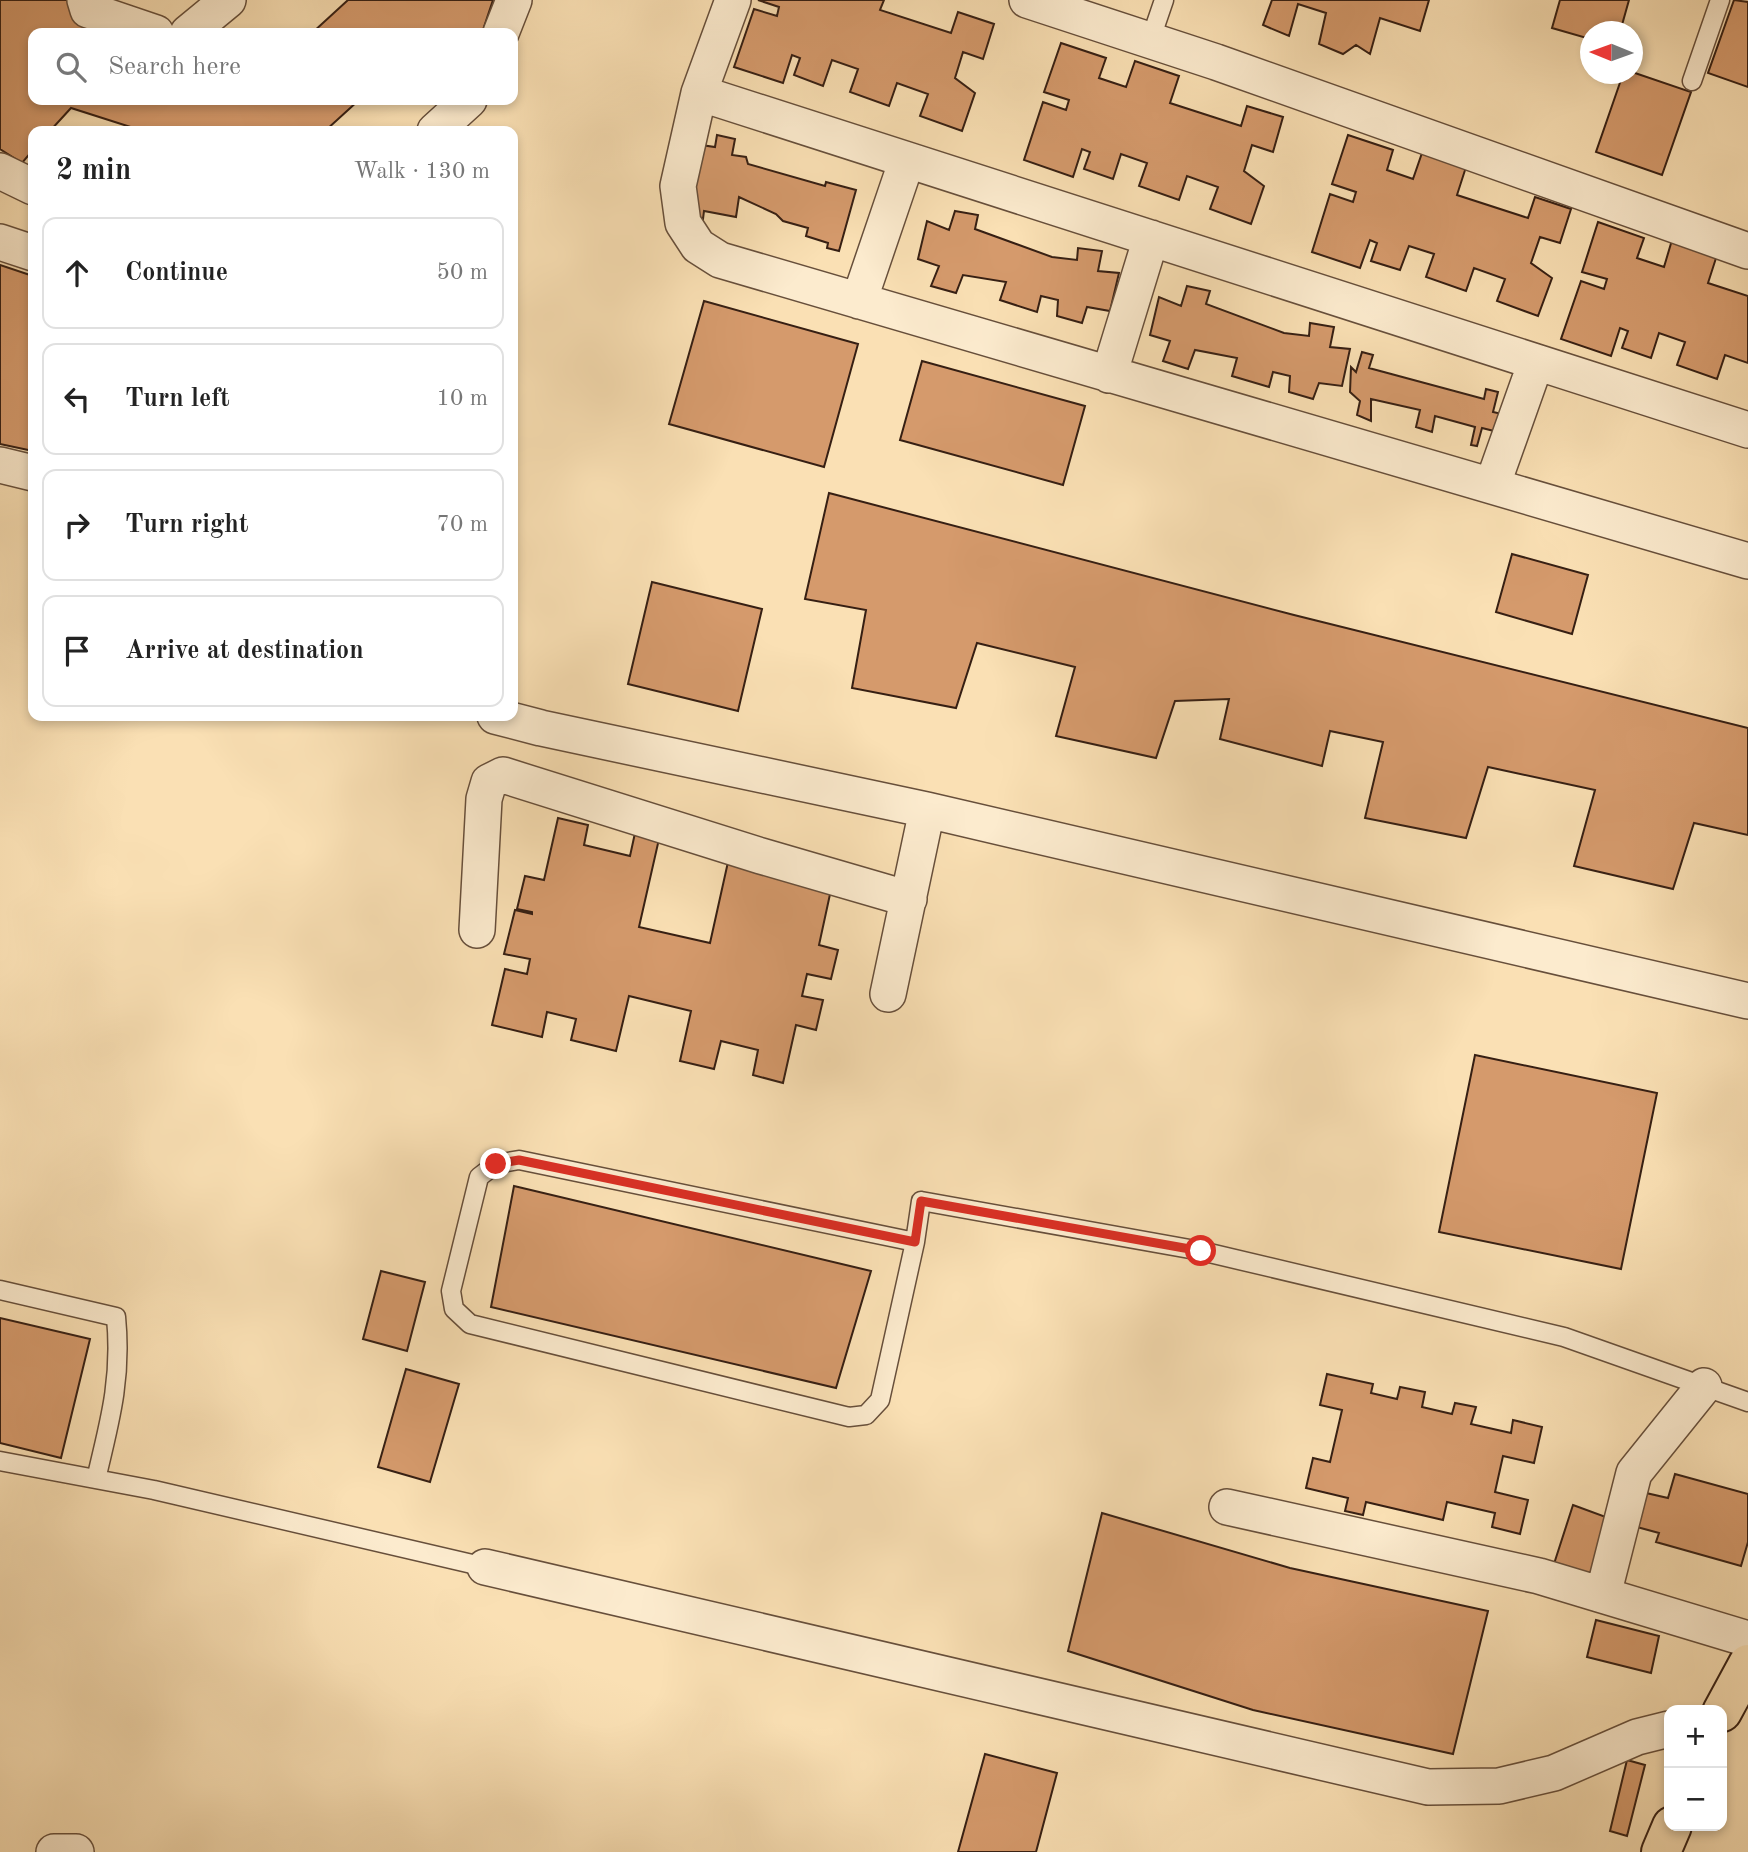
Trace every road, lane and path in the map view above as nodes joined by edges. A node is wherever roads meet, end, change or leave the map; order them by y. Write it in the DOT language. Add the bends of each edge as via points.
graph roads {
  1 [pos="85,0"];
  2 [pos="228,0"];
  3 [pos="514,0"];
  4 [pos="733,0"];
  5 [pos="1027,0"];
  6 [pos="1164,0"];
  7 [pos="1720,0"];
  8 [pos="141,28"];
  9 [pos="194,28"];
  10 [pos="503,28"];
  11 [pos="1150,41"];
  12 [pos="1692,81"];
  13 [pos="699,93"];
  14 [pos="464,105"];
  15 [pos="440,126"];
  16 [pos="907,160"];
  17 [pos="0,171"];
  18 [pos="28,185"];
  19 [pos="1151,238"];
  20 [pos="0,242"];
  21 [pos="28,251"];
  22 [pos="1748,251"];
  23 [pos="859,301"];
  24 [pos="1536,362"];
  25 [pos="1109,375"];
  26 [pos="1748,430"];
  27 [pos="0,465"];
  28 [pos="28,472"];
  29 [pos="1492,486"];
  30 [pos="1748,561"];
  31 [pos="514,721"];
  32 [pos="926,810"];
  33 [pos="909,899"];
  34 [pos="477,930"];
  35 [pos="888,994"];
  36 [pos="1748,1001"];
  37 [pos="915,1242"];
  38 [pos="0,1290"];
  39 [pos="1704,1386"];
  40 [pos="1748,1402"];
  41 [pos="0,1461"];
  42 [pos="96,1479"];
  43 [pos="1227,1507"];
  44 [pos="485,1567"];
  45 [pos="1603,1595"];
  46 [pos="1748,1639"];
  47 [pos="1748,1664"];
  48 [pos="1726,1705"];
  49 [pos="1664,1730"];
  50 [pos="1670,1831"];
  51 [pos="54,1852"];
  52 [pos="76,1852"];
  53 [pos="1661,1852"];
  1 -- 8 [label="street" via="88,10"];
  2 -- 9 [label="street"];
  3 -- 10 [label="street"];
  4 -- 13 [label="street"];
  5 -- 11 [label="street"];
  6 -- 11 [label="lane"];
  7 -- 12 [label="lane"];
  11 -- 22 [label="street"];
  13 -- 16 [label="street"];
  13 -- 23 [label="street" via="678,186 683,223 698,246 720,260"];
  14 -- 15 [label="street"];
  16 -- 19 [label="street"];
  16 -- 23 [label="street"];
  17 -- 18 [label="street"];
  19 -- 24 [label="street"];
  19 -- 25 [label="street"];
  20 -- 21 [label="street"];
  23 -- 25 [label="street"];
  24 -- 26 [label="street"];
  24 -- 29 [label="street"];
  25 -- 29 [label="street"];
  27 -- 28 [label="street"];
  29 -- 30 [label="street"];
  31 -- 32 [label="street"];
  32 -- 33 [label="street"];
  32 -- 36 [label="street"];
  33 -- 34 [label="street" via="503,775 489,782 484,799"];
  33 -- 35 [label="street"];
  37 -- 37 [label="lane" via="880,1401 866,1415 849,1417 470,1324 454,1309 451,1291 479,1177 496,1164 519,1160"];
  37 -- 39 [label="lane" via="921,1201 1201,1251 1564,1337"];
  38 -- 42 [label="lane" via="116,1317 117,1385"];
  39 -- 40 [label="lane"];
  39 -- 45 [label="street" via="1634,1473"];
  41 -- 42 [label="lane"];
  42 -- 44 [label="lane"];
  43 -- 45 [label="street" via="1539,1576"];
  44 -- 49 [label="street" via="1428,1787 1499,1786 1554,1773"];
  45 -- 46 [label="street"];
  47 -- 48 [label="main road"];
  50 -- 53 [label="main road"];
  51 -- 52 [label="street"];
}
